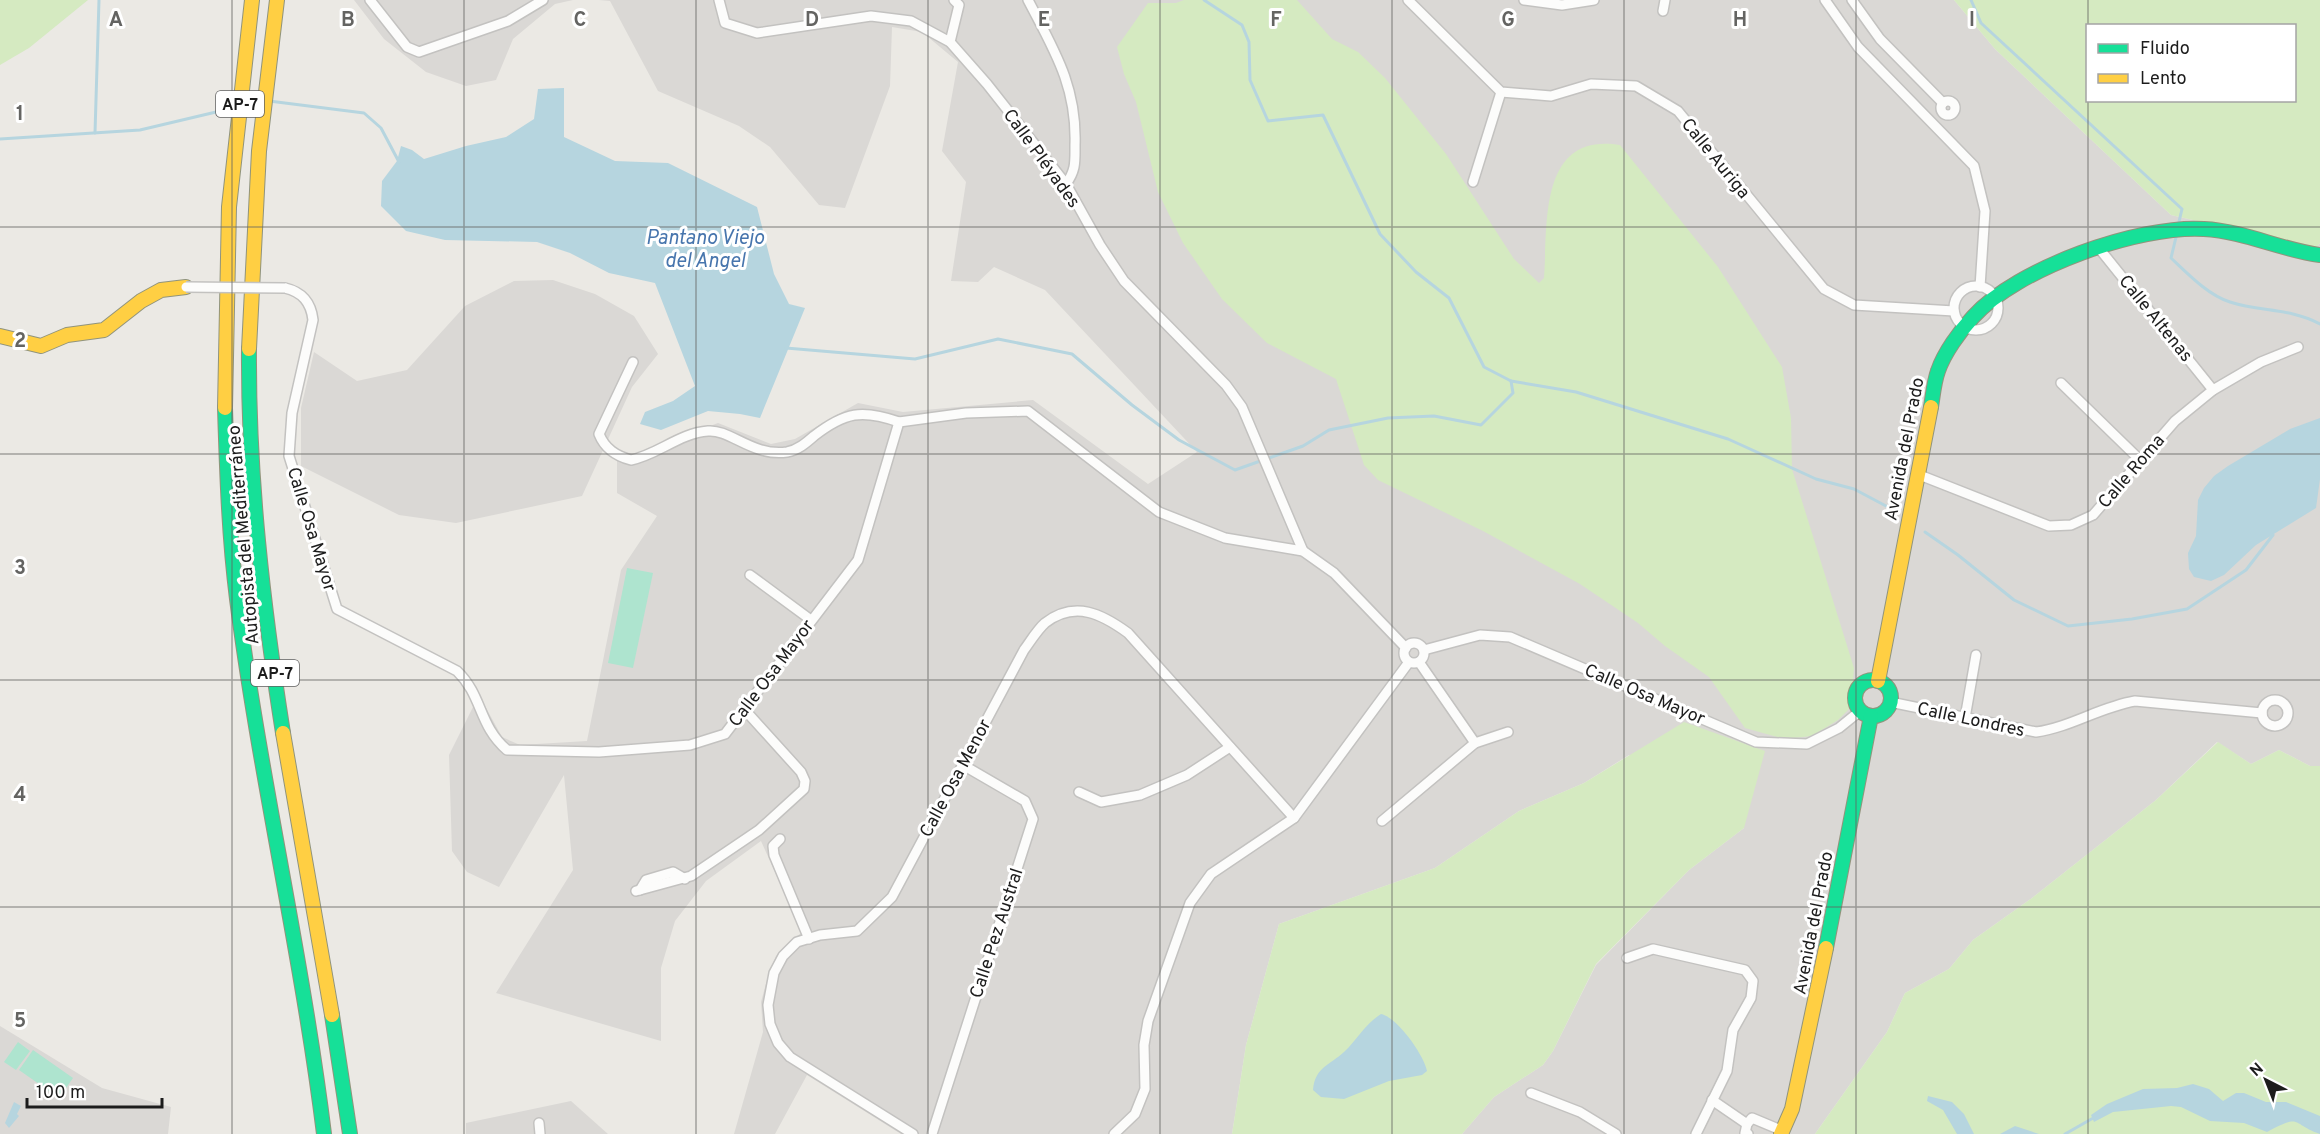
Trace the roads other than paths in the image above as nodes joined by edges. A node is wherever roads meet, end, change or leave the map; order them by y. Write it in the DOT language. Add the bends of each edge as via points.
graph roads {
  1 [pos="252,0"];
  2 [pos="277,0"];
  3 [pos="370,0"];
  4 [pos="543,0"];
  5 [pos="719,0"];
  6 [pos="954,0"];
  7 [pos="1028,0"];
  8 [pos="1408,0"];
  9 [pos="1524,0"];
  10 [pos="1594,0"];
  11 [pos="1665,0"];
  12 [pos="1825,0"];
  13 [pos="1852,0"];
  14 [pos="1663,11"];
  15 [pos="950,42"];
  16 [pos="1501,92"];
  17 [pos="1943,103"];
  18 [pos="1473,182"];
  19 [pos="1066,184"];
  20 [pos="2098,247"];
  21 [pos="2320,256"];
  22 [pos="186,287"];
  23 [pos="1980,287"];
  24 [pos="1995,298"];
  25 [pos="1954,311"];
  26 [pos="1964,327"];
  27 [pos="0,336"];
  28 [pos="2298,347"];
  29 [pos="633,362"];
  30 [pos="2061,383"];
  31 [pos="2213,390"];
  32 [pos="899,423"];
  33 [pos="2139,459"];
  34 [pos="1917,474"];
  35 [pos="1303,551"];
  36 [pos="750,575"];
  37 [pos="811,621"];
  38 [pos="1406,648"];
  39 [pos="1424,650"];
  40 [pos="1976,655"];
  41 [pos="1414,662"];
  42 [pos="1878,681"];
  43 [pos="1890,702"];
  44 [pos="744,710"];
  45 [pos="1865,713"];
  46 [pos="2262,713"];
  47 [pos="1965,718"];
  48 [pos="1508,732"];
  49 [pos="1475,743"];
  50 [pos="1230,747"];
  51 [pos="963,765"];
  52 [pos="1079,792"];
  53 [pos="1294,818"];
  54 [pos="1382,821"];
  55 [pos="780,838"];
  56 [pos="638,891"];
  57 [pos="809,939"];
  58 [pos="1627,958"];
  59 [pos="1532,1093"];
  60 [pos="1712,1100"];
  61 [pos="539,1123"];
  62 [pos="1748,1129"];
  63 [pos="1782,1133"];
  64 [pos="324,1134"];
  65 [pos="350,1134"];
  66 [pos="540,1134"];
  67 [pos="913,1134"];
  68 [pos="932,1134"];
  69 [pos="1114,1134"];
  70 [pos="1616,1134"];
  71 [pos="1696,1134"];
  1 -- 64 [label="main road, Autopista del Mediterráneo / AP-7" via="229,207 227,483 237,598 255,719 315,1060"];
  2 -- 65 [label="main road, Autopista del Mediterráneo / AP-7" via="265,79 254,207 250,393 264,605"];
  3 -- 4 [label="street" via="407,47 419,52 508,21"];
  5 -- 15 [label="street, Calle Pléyades" via="725,23 757,33 871,16 911,21"];
  6 -- 15 [label="street" via="959,5"];
  7 -- 19 [label="street" via="1063,65 1073,101 1074,173"];
  8 -- 16 [label="street"];
  9 -- 10 [label="street" via="1562,5"];
  11 -- 14 [label="street"];
  12 -- 23 [label="street" via="1858,47 1974,166 1985,211"];
  13 -- 17 [label="street" via="1880,39"];
  15 -- 19 [label="street, Calle Pléyades"];
  16 -- 18 [label="street"];
  16 -- 25 [label="street, Calle Auriga" via="1551,96 1591,84 1636,86 1678,111 1824,289 1854,305"];
  19 -- 35 [label="street, Calle Pléyades" via="1124,281 1226,385 1242,407"];
  20 -- 21 [label="main road, Avenida del Prado" via="2156,231 2204,229"];
  20 -- 24 [label="main road, Avenida del Prado" via="2018,283"];
  20 -- 31 [label="street, Calle Altenas"];
  22 -- 27 [label="main road" via="161,290 104,330 67,335 41,346"];
  22 -- 44 [label="street, Calle Osa Mayor, bridge" via="285,288 302,295 312,310 313,320 292,413 289,456 337,609 457,671 470,684 490,734 507,750 599,752 690,745 725,734"];
  23 -- 24 [label="street"];
  23 -- 25 [label="street" via="1961,292"];
  24 -- 26 [label="main road, Avenida del Prado"];
  25 -- 26 [label="street"];
  26 -- 34 [label="main road, Avenida del Prado" via="1938,369"];
  28 -- 31 [label="street, Calle Roma" via="2261,362"];
  29 -- 32 [label="street" via="599,434 610,451 631,460 709,430 756,450 780,452 798,448 832,421 848,415 863,413"];
  30 -- 33 [label="street"];
  31 -- 33 [label="street, Calle Roma" via="2175,421"];
  32 -- 35 [label="street" via="966,413 1028,411 1159,512 1225,538"];
  32 -- 37 [label="street, Calle Osa Mayor" via="858,560"];
  33 -- 34 [label="street, Calle Roma" via="2093,515 2071,525 2049,526"];
  34 -- 42 [label="main road, Avenida del Prado"];
  35 -- 38 [label="street" via="1334,573"];
  36 -- 37 [label="street"];
  37 -- 44 [label="street, Calle Osa Mayor"];
  38 -- 39 [label="street" via="1418,644"];
  38 -- 41 [label="street" via="1405,656"];
  39 -- 41 [label="street"];
  39 -- 45 [label="street, Calle Osa Mayor" via="1480,635 1510,637 1756,742 1808,744"];
  40 -- 47 [label="street"];
  41 -- 49 [label="street"];
  41 -- 53 [label="street"];
  42 -- 43 [label="main road" via="1888,689"];
  42 -- 45 [label="main road" via="1857,689 1855,697"];
  43 -- 45 [label="main road" via="1886,710"];
  43 -- 47 [label="street, Calle Londres"];
  44 -- 56 [label="street" via="801,772 804,789 759,830 685,879"];
  45 -- 63 [label="main road, Avenida del Prado" via="1820,982 1792,1109"];
  46 -- 47 [label="street, Calle Londres" via="2135,701 2115,704 2053,730 2036,732"];
  48 -- 49 [label="street"];
  49 -- 54 [label="street"];
  50 -- 51 [label="street, Calle Osa Menor" via="1128,633 1103,615 1071,611 1044,624 1024,650"];
  50 -- 52 [label="street" via="1187,775 1140,795 1101,802"];
  50 -- 53 [label="street, Calle Osa Menor"];
  51 -- 57 [label="street, Calle Osa Menor" via="892,897 857,931"];
  51 -- 68 [label="street, Calle Pez Austral" via="1025,801 1033,819"];
  53 -- 69 [label="street" via="1211,874 1190,903 1148,1022 1145,1089 1135,1114"];
  55 -- 57 [label="street" via="773,846 774,855"];
  57 -- 67 [label="street, Calle Osa Menor" via="797,942 774,973 768,1005 778,1043 790,1057"];
  58 -- 60 [label="street" via="1653,950 1745,970 1753,981 1751,998 1733,1030 1727,1071"];
  59 -- 70 [label="street" via="1580,1112"];
  60 -- 62 [label="street"];
  60 -- 71 [label="street"];
  61 -- 66 [label="street"];
  62 -- 63 [label="street" via="1752,1118"];
}
